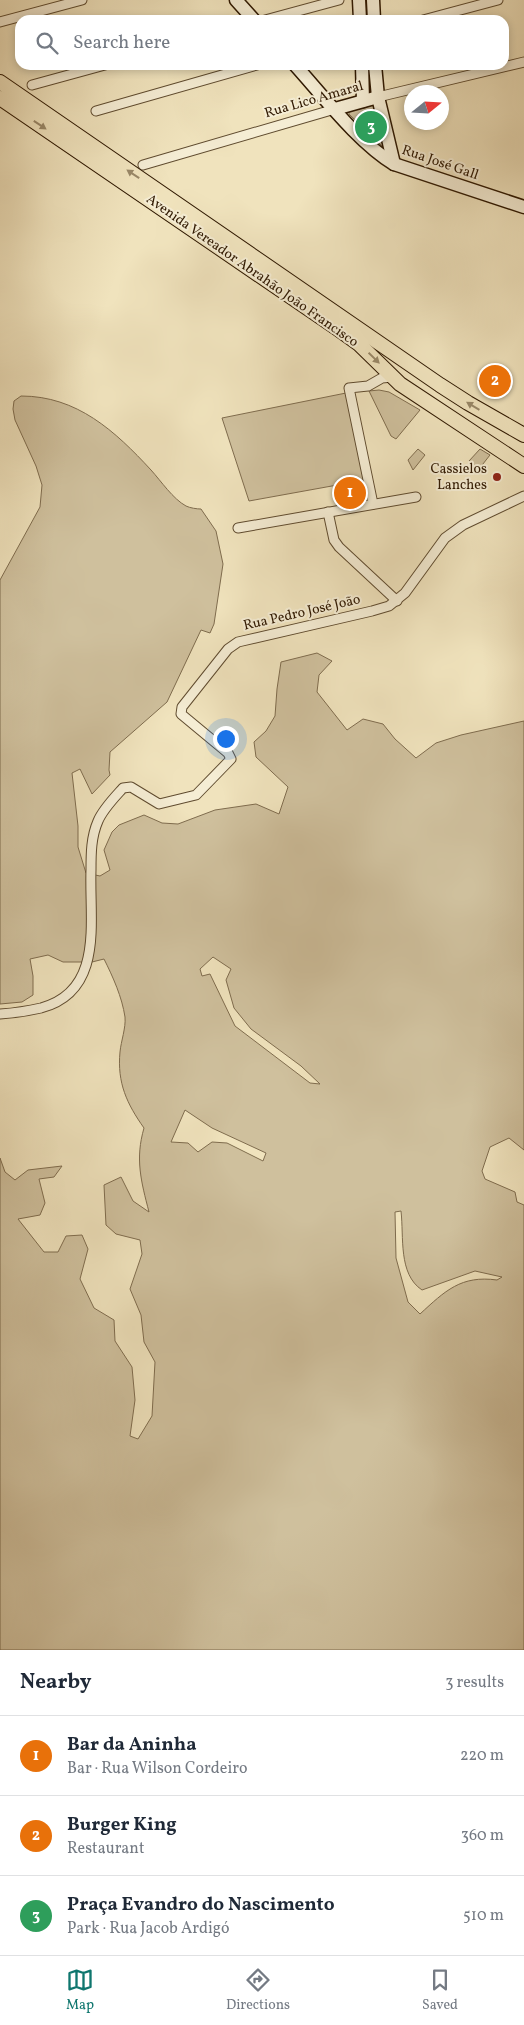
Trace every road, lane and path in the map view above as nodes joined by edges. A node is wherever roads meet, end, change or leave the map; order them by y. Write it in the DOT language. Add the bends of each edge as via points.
graph roads {
  1 [pos="82,0"];
  2 [pos="236,0"];
  3 [pos="339,0"];
  4 [pos="359,0"];
  5 [pos="373,0"];
  6 [pos="498,0"];
  7 [pos="26,15"];
  8 [pos="250,15"];
  9 [pos="284,15"];
  10 [pos="360,15"];
  11 [pos="374,15"];
  12 [pos="442,15"];
  13 [pos="15,18"];
  14 [pos="0,22"];
  15 [pos="524,62"];
  16 [pos="509,66"];
  17 [pos="87,70"];
  18 [pos="239,70"];
  19 [pos="300,70"];
  20 [pos="362,70"];
  21 [pos="375,70"];
  22 [pos="491,70"];
  23 [pos="0,82"];
  24 [pos="32,85"];
  25 [pos="378,97"];
  26 [pos="0,98"];
  27 [pos="362,101"];
  28 [pos="335,109"];
  29 [pos="96,110"];
  30 [pos="394,164"];
  31 [pos="143,165"];
  32 [pos="524,207"];
  33 [pos="419,369"];
  34 [pos="392,377"];
  35 [pos="524,435"];
  36 [pos="524,466"];
  37 [pos="524,496"];
  38 [pos="416,497"];
  39 [pos="374,504"];
  40 [pos="328,512"];
  41 [pos="238,528"];
  42 [pos="397,601"];
  43 [pos="0,1014"];
  1 -- 7 [label="street"];
  2 -- 8 [label="main road"];
  3 -- 9 [label="street"];
  4 -- 10 [label="main road"];
  5 -- 11 [label="main road"];
  6 -- 12 [label="street"];
  13 -- 14 [label="street"];
  15 -- 16 [label="street, Rua Lico Amaral"];
  17 -- 24 [label="street"];
  18 -- 29 [label="street"];
  19 -- 28 [label="main road, Rua José Gall"];
  20 -- 27 [label="main road"];
  21 -- 25 [label="main road"];
  22 -- 25 [label="street, Rua Lico Amaral"];
  33 -- 23 [label="main road, Avenida Vereador Abrahão João Francisco, one-way"];
  25 -- 27 [label="main road, Rua Lico Amaral"];
  25 -- 30 [label="main road"];
  26 -- 34 [label="main road, Avenida Vereador Abrahão João Francisco, one-way" via="338,329 359,344"];
  27 -- 28 [label="main road, Rua Lico Amaral"];
  28 -- 30 [label="main road, Rua José Gall" via="374,151"];
  28 -- 31 [label="street, Rua Lico Amaral"];
  30 -- 32 [label="main road, Rua José Gall"];
  33 -- 34 [label="main road"];
  35 -- 33 [label="main road, Avenida Vereador Abrahão João Francisco, one-way" via="463,400"];
  34 -- 36 [label="main road, Avenida Vereador Abrahão João Francisco"];
  34 -- 39 [label="street" via="382,378 368,386 349,388"];
  37 -- 42 [label="street, Rua Pedro José João" via="463,525 445,538"];
  38 -- 39 [label="street"];
  39 -- 40 [label="street"];
  40 -- 41 [label="street"];
  40 -- 42 [label="street" via="334,540 339,547"];
  42 -- 43 [label="street, Rua Pedro José João" via="372,611 238,642 228,649 180,711 231,759 196,795 163,804 131,787 123,788 102,814 93,838 90,955 84,974 57,1001 42,1008"];
}
